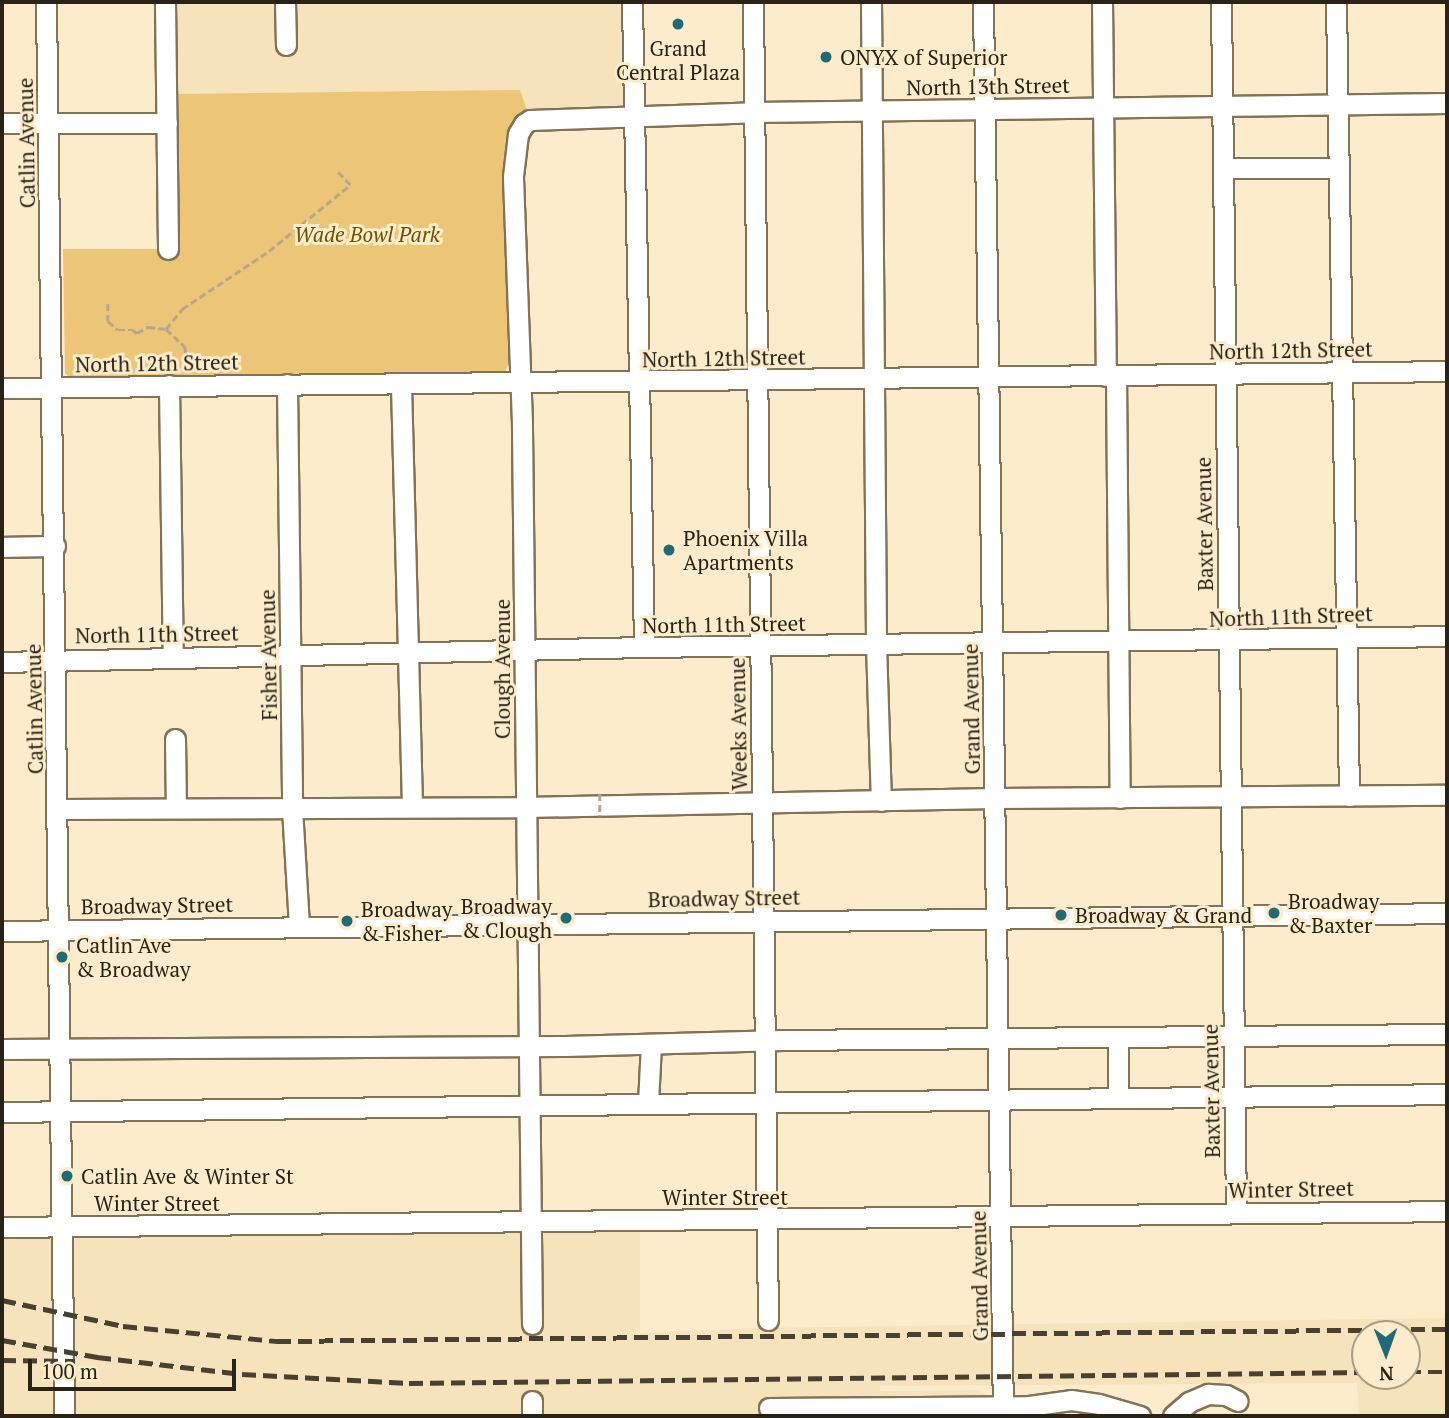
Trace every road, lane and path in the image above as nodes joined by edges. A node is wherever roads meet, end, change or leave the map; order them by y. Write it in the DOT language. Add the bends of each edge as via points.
graph roads {
  1 [pos="46,2"];
  2 [pos="165,2"];
  3 [pos="285,2"];
  4 [pos="632,2"];
  5 [pos="753,2"];
  6 [pos="870,2"];
  7 [pos="984,2"];
  8 [pos="1102,2"];
  9 [pos="1221,2"];
  10 [pos="1336,2"];
  11 [pos="286,45"];
  12 [pos="1447,103"];
  13 [pos="1338,105"];
  14 [pos="1222,107"];
  15 [pos="985,108"];
  16 [pos="1102,108"];
  17 [pos="871,110"];
  18 [pos="754,112"];
  19 [pos="634,117"];
  20 [pos="530,120"];
  21 [pos="167,122"];
  22 [pos="2,123"];
  23 [pos="48,123"];
  24 [pos="1339,168"];
  25 [pos="1223,169"];
  26 [pos="336,170"];
  27 [pos="168,249"];
  28 [pos="108,304"];
  29 [pos="166,329"];
  30 [pos="189,370"];
  31 [pos="1447,371"];
  32 [pos="1341,372"];
  33 [pos="1226,375"];
  34 [pos="1111,376"];
  35 [pos="990,377"];
  36 [pos="874,379"];
  37 [pos="757,380"];
  38 [pos="640,382"];
  39 [pos="518,383"];
  40 [pos="287,384"];
  41 [pos="169,385"];
  42 [pos="401,385"];
  43 [pos="2,388"];
  44 [pos="53,388"];
  45 [pos="55,546"];
  46 [pos="2,547"];
  47 [pos="1447,636"];
  48 [pos="1349,637"];
  49 [pos="1228,641"];
  50 [pos="993,643"];
  51 [pos="1119,643"];
  52 [pos="876,645"];
  53 [pos="760,646"];
  54 [pos="644,647"];
  55 [pos="525,650"];
  56 [pos="409,653"];
  57 [pos="291,654"];
  58 [pos="173,656"];
  59 [pos="57,660"];
  60 [pos="2,662"];
  61 [pos="175,739"];
  62 [pos="600,794"];
  63 [pos="1447,795"];
  64 [pos="1349,796"];
  65 [pos="995,798"];
  66 [pos="1120,798"];
  67 [pos="1230,798"];
  68 [pos="762,802"];
  69 [pos="881,802"];
  70 [pos="412,807"];
  71 [pos="525,807"];
  72 [pos="176,808"];
  73 [pos="292,808"];
  74 [pos="58,809"];
  75 [pos="600,816"];
  76 [pos="1447,914"];
  77 [pos="1232,915"];
  78 [pos="997,919"];
  79 [pos="764,920"];
  80 [pos="527,923"];
  81 [pos="299,926"];
  82 [pos="58,929"];
  83 [pos="2,931"];
  84 [pos="1447,1034"];
  85 [pos="1233,1037"];
  86 [pos="1118,1038"];
  87 [pos="999,1039"];
  88 [pos="765,1040"];
  89 [pos="651,1044"];
  90 [pos="530,1046"];
  91 [pos="60,1047"];
  92 [pos="2,1049"];
  93 [pos="1447,1094"];
  94 [pos="1234,1096"];
  95 [pos="1118,1098"];
  96 [pos="1000,1099"];
  97 [pos="766,1102"];
  98 [pos="648,1103"];
  99 [pos="531,1106"];
  100 [pos="61,1111"];
  101 [pos="2,1112"];
  102 [pos="1447,1211"];
  103 [pos="1236,1213"];
  104 [pos="1001,1217"];
  105 [pos="767,1220"];
  106 [pos="532,1223"];
  107 [pos="2,1227"];
  108 [pos="62,1227"];
  109 [pos="768,1320"];
  110 [pos="532,1324"];
  111 [pos="1238,1402"];
  112 [pos="769,1407"];
  113 [pos="1003,1411"];
  114 [pos="888,1412"];
  115 [pos="1117,1413"];
  116 [pos="64,1416"];
  117 [pos="1140,1416"];
  118 [pos="1173,1416"];
  1 -- 23 [label="street, Catlin Avenue"];
  2 -- 21 [label="street"];
  3 -- 11 [label="street"];
  4 -- 19 [label="street"];
  5 -- 18 [label="street, Weeks Avenue"];
  6 -- 17 [label="street"];
  7 -- 15 [label="street, Grand Avenue"];
  8 -- 16 [label="street"];
  9 -- 14 [label="street, Baxter Avenue"];
  10 -- 13 [label="street"];
  12 -- 13 [label="street, North 13th Street"];
  13 -- 14 [label="street, North 13th Street"];
  13 -- 24 [label="street"];
  14 -- 16 [label="street, North 13th Street"];
  14 -- 25 [label="street, Baxter Avenue"];
  15 -- 16 [label="street, North 13th Street"];
  15 -- 17 [label="street, North 13th Street"];
  15 -- 35 [label="street, Grand Avenue"];
  16 -- 34 [label="street"];
  17 -- 18 [label="street, North 13th Street"];
  17 -- 36 [label="street"];
  18 -- 19 [label="street, North 13th Street"];
  18 -- 37 [label="street, Weeks Avenue"];
  19 -- 20 [label="street, North 13th Street"];
  19 -- 38 [label="street"];
  20 -- 39 [label="street, Clough Avenue" via="518,134 513,176"];
  21 -- 23 [label="street"];
  21 -- 27 [label="street"];
  22 -- 23 [label="street"];
  23 -- 44 [label="street, Catlin Avenue"];
  24 -- 25 [label="street"];
  24 -- 32 [label="street"];
  25 -- 33 [label="street, Baxter Avenue"];
  26 -- 29 [label="path" via="350,185 268,251 182,309"];
  28 -- 29 [label="path" via="108,321 118,330"];
  29 -- 30 [label="path" via="185,347"];
  31 -- 32 [label="street, North 12th Street"];
  32 -- 33 [label="street, North 12th Street"];
  32 -- 48 [label="street"];
  33 -- 34 [label="street, North 12th Street"];
  33 -- 49 [label="street, Baxter Avenue"];
  34 -- 35 [label="street, North 12th Street"];
  34 -- 51 [label="street"];
  35 -- 36 [label="street, North 12th Street"];
  35 -- 50 [label="street, Grand Avenue"];
  36 -- 37 [label="street, North 12th Street"];
  36 -- 52 [label="street"];
  37 -- 38 [label="street, North 12th Street"];
  37 -- 53 [label="street, Weeks Avenue"];
  38 -- 39 [label="street, North 12th Street"];
  38 -- 54 [label="street"];
  39 -- 42 [label="street, North 12th Street"];
  39 -- 55 [label="street, Clough Avenue"];
  40 -- 41 [label="street, North 12th Street"];
  40 -- 42 [label="street, North 12th Street"];
  40 -- 57 [label="street, Fisher Avenue"];
  41 -- 44 [label="street, North 12th Street"];
  41 -- 58 [label="street"];
  42 -- 56 [label="street"];
  43 -- 44 [label="street, North 12th Street"];
  44 -- 45 [label="street, Catlin Avenue"];
  45 -- 46 [label="street"];
  45 -- 59 [label="street, Catlin Avenue"];
  47 -- 48 [label="street, North 11th Street"];
  48 -- 49 [label="street, North 11th Street"];
  48 -- 64 [label="street"];
  49 -- 51 [label="street, North 11th Street"];
  49 -- 67 [label="street, Baxter Avenue"];
  50 -- 51 [label="street, North 11th Street"];
  50 -- 52 [label="street, North 11th Street"];
  50 -- 65 [label="street, Grand Avenue"];
  51 -- 66 [label="street"];
  52 -- 53 [label="street, North 11th Street"];
  52 -- 69 [label="street"];
  53 -- 54 [label="street, North 11th Street"];
  53 -- 68 [label="street, Weeks Avenue"];
  54 -- 55 [label="street, North 11th Street"];
  55 -- 56 [label="street, North 11th Street"];
  55 -- 71 [label="street, Clough Avenue"];
  56 -- 57 [label="street, North 11th Street"];
  56 -- 70 [label="street"];
  57 -- 58 [label="street, North 11th Street"];
  57 -- 73 [label="street, Fisher Avenue"];
  58 -- 59 [label="street, North 11th Street"];
  59 -- 60 [label="street, North 11th Street"];
  59 -- 74 [label="street, Catlin Avenue"];
  61 -- 72 [label="street"];
  62 -- 75 [label="path, bridge"];
  63 -- 64 [label="street"];
  64 -- 67 [label="street"];
  65 -- 66 [label="street"];
  65 -- 69 [label="street"];
  65 -- 78 [label="street, Grand Avenue"];
  66 -- 67 [label="street"];
  67 -- 77 [label="street, Baxter Avenue"];
  68 -- 69 [label="street"];
  68 -- 71 [label="street"];
  68 -- 79 [label="street, Weeks Avenue"];
  70 -- 71 [label="street"];
  70 -- 73 [label="street"];
  71 -- 80 [label="street, Clough Avenue"];
  72 -- 73 [label="street"];
  72 -- 74 [label="street"];
  73 -- 81 [label="street, Fisher Avenue"];
  74 -- 82 [label="street, Catlin Avenue"];
  76 -- 77 [label="street, Broadway Street"];
  77 -- 78 [label="street, Broadway Street"];
  77 -- 85 [label="street, Baxter Avenue"];
  78 -- 79 [label="street, Broadway Street"];
  78 -- 87 [label="street, Grand Avenue"];
  79 -- 80 [label="street, Broadway Street"];
  79 -- 88 [label="street, Weeks Avenue"];
  80 -- 81 [label="street, Broadway Street"];
  80 -- 90 [label="street, Clough Avenue"];
  81 -- 82 [label="street, Broadway Street"];
  82 -- 83 [label="street, Broadway Street"];
  82 -- 91 [label="street, Catlin Avenue"];
  84 -- 85 [label="street"];
  85 -- 86 [label="street"];
  85 -- 94 [label="street, Baxter Avenue"];
  86 -- 87 [label="street"];
  86 -- 95 [label="street"];
  87 -- 88 [label="street"];
  87 -- 96 [label="street, Grand Avenue"];
  88 -- 89 [label="street"];
  88 -- 97 [label="street, Weeks Avenue"];
  89 -- 90 [label="street"];
  89 -- 98 [label="street"];
  90 -- 91 [label="street"];
  90 -- 99 [label="street, Clough Avenue"];
  91 -- 92 [label="street"];
  91 -- 100 [label="street, Catlin Avenue"];
  93 -- 94 [label="street"];
  94 -- 95 [label="street"];
  94 -- 103 [label="street, Baxter Avenue"];
  95 -- 96 [label="street"];
  96 -- 97 [label="street"];
  96 -- 104 [label="street, Grand Avenue"];
  97 -- 98 [label="street"];
  97 -- 105 [label="street, Weeks Avenue"];
  98 -- 99 [label="street"];
  99 -- 100 [label="street"];
  99 -- 106 [label="street, Clough Avenue"];
  100 -- 101 [label="street"];
  100 -- 108 [label="street, Catlin Avenue"];
  102 -- 103 [label="street, Winter Street"];
  103 -- 104 [label="street, Winter Street"];
  104 -- 105 [label="street, Winter Street"];
  104 -- 113 [label="street, Grand Avenue"];
  105 -- 106 [label="street, Winter Street"];
  105 -- 109 [label="street, Weeks Avenue"];
  106 -- 108 [label="street, Winter Street"];
  106 -- 110 [label="street, Clough Avenue"];
  107 -- 108 [label="street, Winter Street"];
  108 -- 116 [label="street, Catlin Avenue"];
  111 -- 118 [label="street" via="1226,1395 1208,1394"];
  112 -- 114 [label="street"];
  113 -- 114 [label="street"];
  113 -- 115 [label="street" via="1071,1400"];
  115 -- 117 [label="street"];
}
